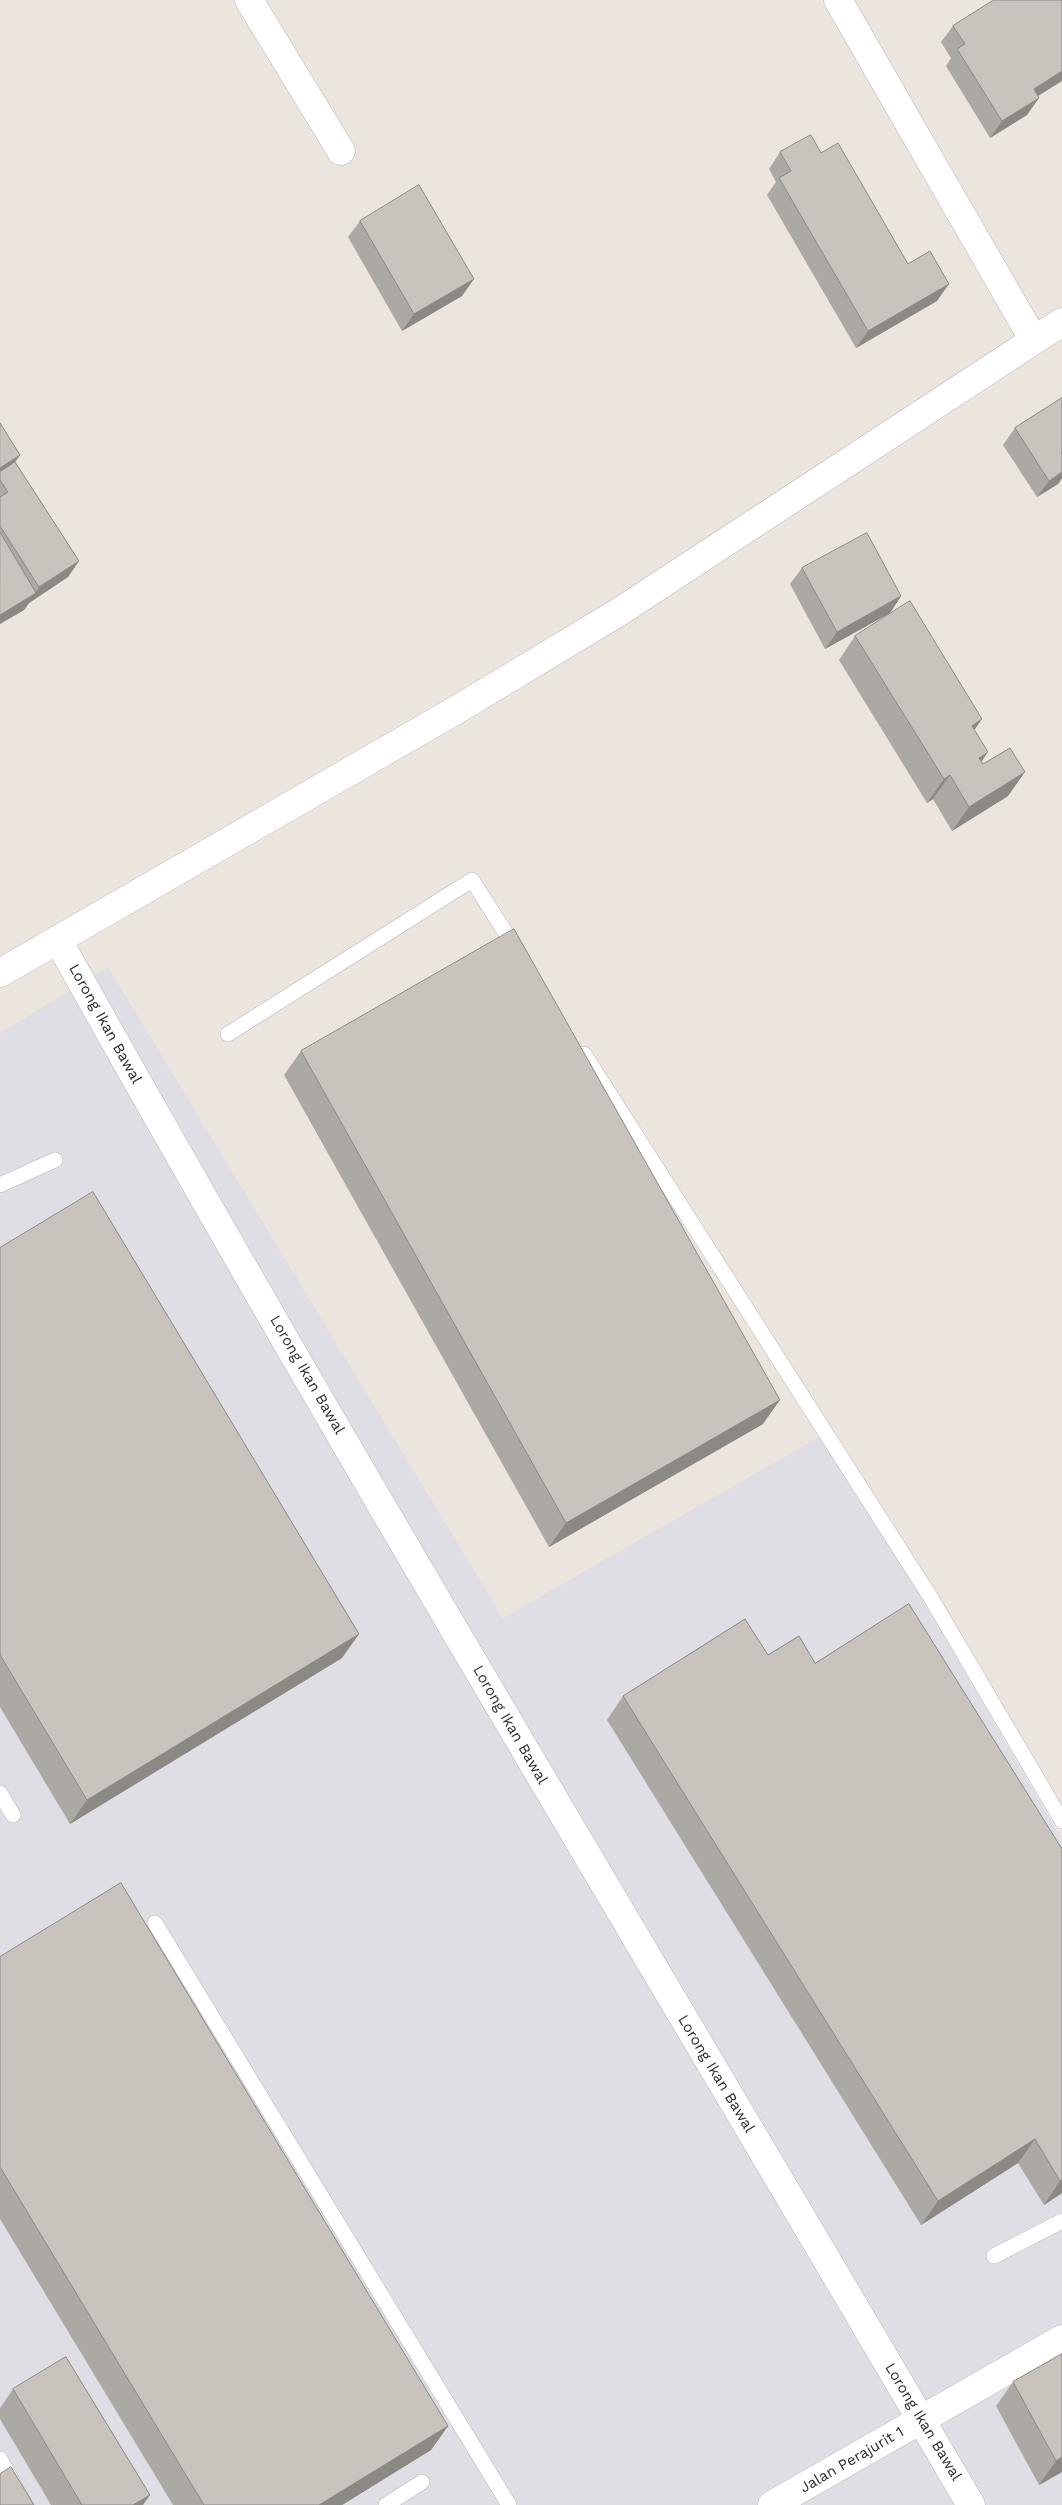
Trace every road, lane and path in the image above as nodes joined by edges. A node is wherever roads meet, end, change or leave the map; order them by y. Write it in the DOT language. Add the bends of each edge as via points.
graph roads {
  1 [pos="249,0"];
  2 [pos="838,0"];
  3 [pos="341,151"];
  4 [pos="1062,322"];
  5 [pos="1033,339"];
  6 [pos="58,940"];
  7 [pos="3,963"];
  8 [pos="526,964"];
  9 [pos="228,1034"];
  10 [pos="574,1039"];
  11 [pos="55,1160"];
  12 [pos="0,1184"];
  13 [pos="0,1793"];
  14 [pos="13,1815"];
  15 [pos="1062,1821"];
  16 [pos="155,1923"];
  17 [pos="1062,2221"];
  18 [pos="994,2256"];
  19 [pos="1062,2339"];
  20 [pos="922,2420"];
  21 [pos="0,2458"];
  22 [pos="422,2482"];
  23 [pos="25,2505"];
  24 [pos="386,2505"];
  25 [pos="509,2505"];
  26 [pos="772,2505"];
  27 [pos="971,2505"];
  1 -- 3 [label="street"];
  2 -- 5 [label="street"];
  4 -- 5 [label="street"];
  5 -- 6 [label="street" via="880,443 619,612"];
  6 -- 7 [label="street"];
  6 -- 20 [label="street, Lorong Ikan Bawal" via="567,1823"];
  8 -- 9 [label="lane" via="472,880"];
  10 -- 15 [label="lane" via="931,1598"];
  11 -- 12 [label="lane"];
  13 -- 14 [label="lane"];
  16 -- 25 [label="lane"];
  17 -- 18 [label="lane"];
  19 -- 20 [label="street, Jalan Perajurit 1"];
  20 -- 26 [label="street, Jalan Perajurit 1"];
  20 -- 27 [label="street, Lorong Ikan Bawal"];
  21 -- 23 [label="lane"];
  22 -- 24 [label="lane"];
}
